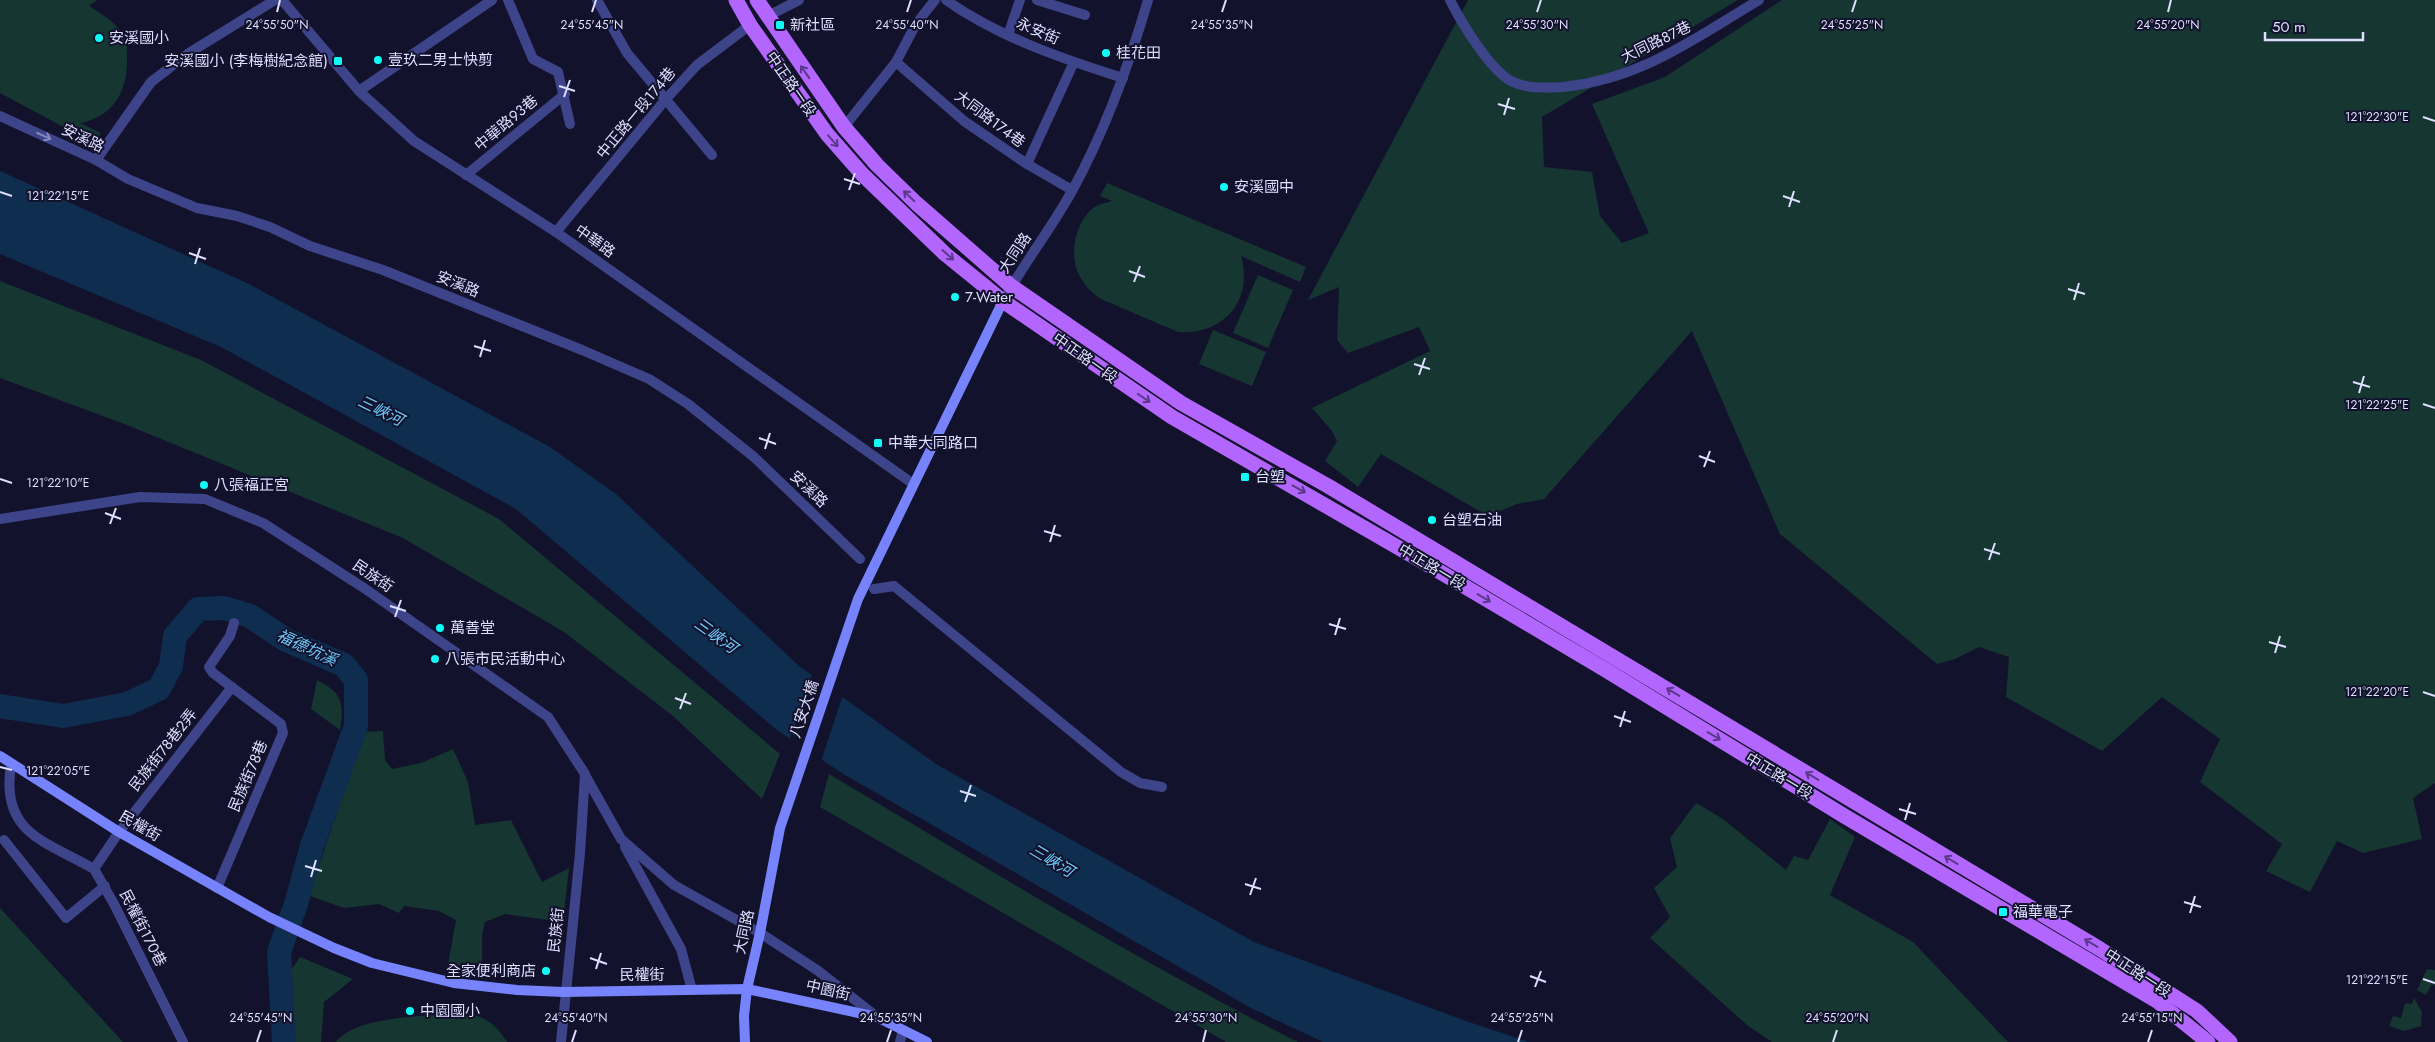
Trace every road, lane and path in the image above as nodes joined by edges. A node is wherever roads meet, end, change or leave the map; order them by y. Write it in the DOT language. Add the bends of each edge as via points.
graph roads {
  1 [pos="275,0"];
  2 [pos="282,0"];
  3 [pos="492,0"];
  4 [pos="508,0"];
  5 [pos="597,0"];
  6 [pos="736,0"];
  7 [pos="757,0"];
  8 [pos="799,0"];
  9 [pos="935,0"];
  10 [pos="946,0"];
  11 [pos="1020,0"];
  12 [pos="1037,0"];
  13 [pos="1148,0"];
  14 [pos="1450,0"];
  15 [pos="1759,0"];
  16 [pos="1085,15"];
  17 [pos="766,17"];
  18 [pos="750,25"];
  19 [pos="1008,34"];
  20 [pos="896,62"];
  21 [pos="1074,62"];
  22 [pos="1123,78"];
  23 [pos="359,91"];
  24 [pos="565,94"];
  25 [pos="666,99"];
  26 [pos="0,116"];
  27 [pos="570,124"];
  28 [pos="844,127"];
  29 [pos="712,155"];
  30 [pos="96,160"];
  31 [pos="1027,164"];
  32 [pos="466,175"];
  33 [pos="1072,190"];
  34 [pos="556,232"];
  35 [pos="1011,286"];
  36 [pos="1003,301"];
  37 [pos="912,483"];
  38 [pos="0,519"];
  39 [pos="860,559"];
  40 [pos="874,589"];
  41 [pos="858,599"];
  42 [pos="234,623"];
  43 [pos="232,687"];
  44 [pos="0,756"];
  45 [pos="12,766"];
  46 [pos="585,774"];
  47 [pos="1162,787"];
  48 [pos="780,828"];
  49 [pos="119,832"];
  50 [pos="621,839"];
  51 [pos="4,840"];
  52 [pos="94,869"];
  53 [pos="105,886"];
  54 [pos="217,888"];
  55 [pos="760,933"];
  56 [pos="692,990"];
  57 [pos="747,990"];
  58 [pos="564,992"];
  59 [pos="877,1016"];
  60 [pos="903,1030"];
  61 [pos="183,1042"];
  62 [pos="561,1042"];
  63 [pos="745,1042"];
  64 [pos="900,1042"];
  65 [pos="927,1042"];
  66 [pos="2208,1042"];
  67 [pos="2230,1042"];
  1 -- 30 [label="street" via="189,53 151,82"];
  2 -- 23 [label="street, 中華路"];
  3 -- 23 [label="street"];
  4 -- 24 [label="street" via="533,59 558,72"];
  5 -- 25 [label="street" via="627,54"];
  6 -- 18 [label="main road, 中正路一段"];
  7 -- 17 [label="main road, 中正路一段"];
  8 -- 17 [label="street"];
  9 -- 20 [label="street" via="916,24"];
  10 -- 19 [label="street, 永安街"];
  11 -- 19 [label="street"];
  12 -- 16 [label="street"];
  13 -- 22 [label="street, 大同路"];
  14 -- 15 [label="street, 大同路87巷" via="1474,42 1510,80 1529,87 1584,85 1655,62"];
  28 -- 17 [label="main road, 中正路一段, one-way"];
  18 -- 25 [label="street, 中正路一段174巷" via="697,65"];
  18 -- 36 [label="main road, 中正路一段, one-way" via="827,134 862,174 946,254"];
  19 -- 21 [label="street, 永安街"];
  20 -- 28 [label="street"];
  20 -- 31 [label="street, 大同路174巷" via="964,121"];
  21 -- 22 [label="street, 永安街"];
  21 -- 31 [label="street"];
  22 -- 33 [label="street, 大同路"];
  23 -- 32 [label="street, 中華路" via="414,141"];
  24 -- 27 [label="street"];
  24 -- 32 [label="street, 中華路93巷"];
  25 -- 29 [label="street"];
  25 -- 34 [label="street, 中正路一段174巷"];
  26 -- 30 [label="street, 安溪路, one-way"];
  35 -- 28 [label="main road, 中正路一段, one-way" via="876,165"];
  30 -- 39 [label="street, 安溪路" via="128,179 197,208 270,227 310,246 383,270 649,379 688,404 754,457"];
  31 -- 33 [label="street, 大同路174巷"];
  32 -- 34 [label="street, 中華路"];
  33 -- 35 [label="street, 大同路"];
  34 -- 37 [label="street, 中華路"];
  35 -- 36 [label="street, 大同路"];
  67 -- 35 [label="main road, 中正路一段, one-way" via="2197,1011 2100,949 1328,486 1181,403"];
  36 -- 37 [label="street, 大同路"];
  36 -- 66 [label="main road, 中正路一段, one-way" via="1172,417 1468,588 2157,1001"];
  37 -- 41 [label="street, 大同路"];
  38 -- 46 [label="street, 民族街" via="140,497 205,499 263,523 364,588 548,717"];
  40 -- 47 [label="street" via="894,586 1121,772 1140,783"];
  41 -- 48 [label="street, 八安大橋"];
  42 -- 43 [label="street, 民族街78巷" via="230,636 209,667"];
  43 -- 49 [label="street, 民族街78巷2弄"];
  43 -- 54 [label="street, 民族街78巷" via="281,724 283,733"];
  44 -- 45 [label="street, 民權街"];
  45 -- 49 [label="street, 民權街"];
  45 -- 52 [label="street" via="8,786 23,828"];
  46 -- 50 [label="street"];
  46 -- 58 [label="street, 民族街" via="580,853"];
  48 -- 55 [label="street, 大同路"];
  49 -- 52 [label="street"];
  49 -- 54 [label="street, 民權街"];
  50 -- 55 [label="street" via="674,886"];
  50 -- 56 [label="street" via="681,950"];
  51 -- 53 [label="street" via="66,918"];
  52 -- 53 [label="street, 民權街170巷"];
  53 -- 61 [label="street, 民權街170巷"];
  54 -- 58 [label="street, 民權街" via="305,935 372,963 454,983"];
  55 -- 57 [label="street, 大同路"];
  55 -- 59 [label="street" via="817,970"];
  56 -- 57 [label="street, 民權街"];
  56 -- 58 [label="street, 民權街"];
  57 -- 59 [label="street, 中園街"];
  57 -- 63 [label="street, 大同路"];
  58 -- 62 [label="street, 民族街"];
  59 -- 60 [label="street, 中園街"];
  60 -- 64 [label="street"];
  60 -- 65 [label="street, 中園街"];
}
